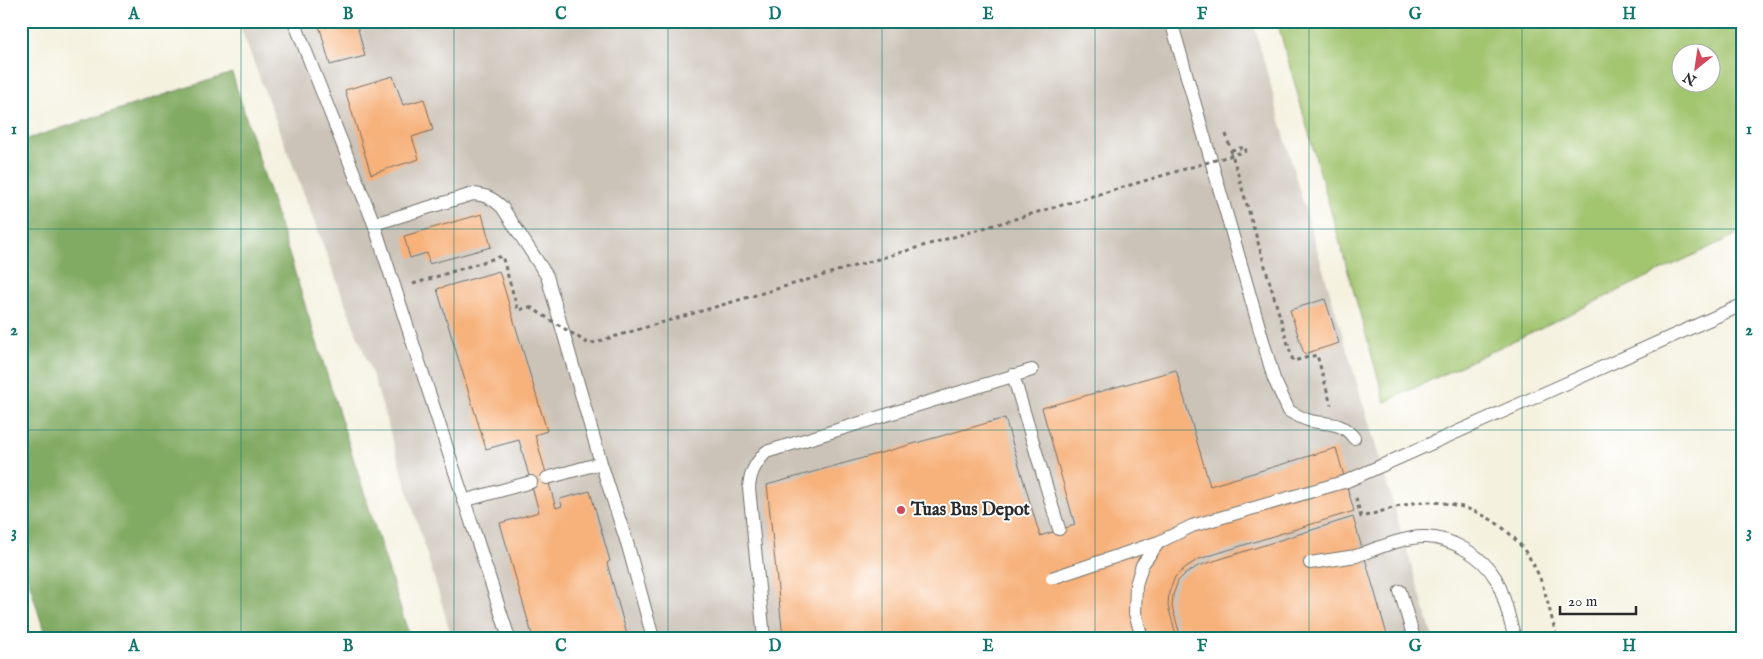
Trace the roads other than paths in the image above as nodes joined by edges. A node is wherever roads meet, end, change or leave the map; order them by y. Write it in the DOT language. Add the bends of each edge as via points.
graph roads {
  1 [pos="294,21"];
  2 [pos="1171,21"];
  3 [pos="374,224"];
  4 [pos="1742,305"];
  5 [pos="1032,370"];
  6 [pos="1013,375"];
  7 [pos="1354,438"];
  8 [pos="601,463"];
  9 [pos="547,478"];
  10 [pos="531,482"];
  11 [pos="463,501"];
  12 [pos="1059,529"];
  13 [pos="1158,542"];
  14 [pos="1310,563"];
  15 [pos="1052,578"];
  16 [pos="1400,591"];
  17 [pos="509,638"];
  18 [pos="653,638"];
  19 [pos="764,638"];
  20 [pos="1142,638"];
  21 [pos="1414,638"];
  22 [pos="1515,638"];
  1 -- 3 [label="lane"];
  2 -- 7 [label="lane" via="1274,379 1289,411 1313,421 1337,425"];
  3 -- 8 [label="lane" via="473,194 484,195 502,207 547,276"];
  3 -- 11 [label="lane"];
  4 -- 13 [label="lane, bridge" via="1347,481 1192,526"];
  5 -- 6 [label="lane"];
  6 -- 12 [label="lane"];
  6 -- 19 [label="lane" via="766,452 756,463 749,488"];
  8 -- 9 [label="lane"];
  8 -- 18 [label="lane"];
  10 -- 11 [label="lane"];
  11 -- 17 [label="lane"];
  13 -- 15 [label="lane, bridge"];
  13 -- 20 [label="lane, bridge" via="1142,565 1136,585 1135,613"];
  14 -- 22 [label="lane, bridge" via="1356,556 1425,537 1445,540 1466,550 1496,579"];
  16 -- 21 [label="lane"];
}
